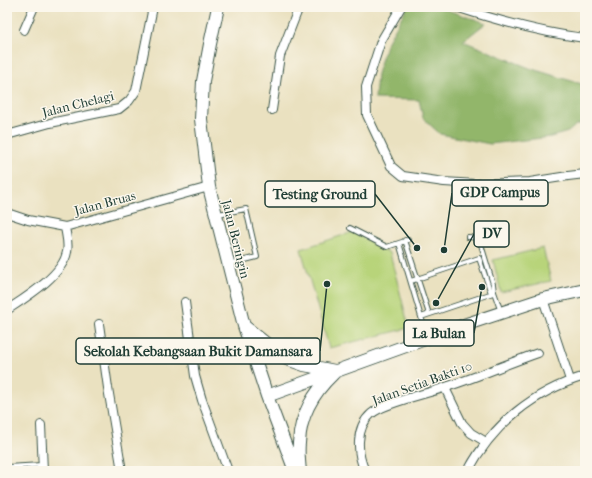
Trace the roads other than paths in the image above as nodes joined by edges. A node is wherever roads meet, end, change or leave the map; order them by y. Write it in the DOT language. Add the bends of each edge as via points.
graph roads {
  1 [pos="34,7"];
  2 [pos="153,7"];
  3 [pos="218,7"];
  4 [pos="299,7"];
  5 [pos="401,7"];
  6 [pos="456,7"];
  7 [pos="24,30"];
  8 [pos="585,38"];
  9 [pos="272,110"];
  10 [pos="7,135"];
  11 [pos="585,174"];
  12 [pos="209,187"];
  13 [pos="7,213"];
  14 [pos="216,214"];
  15 [pos="65,227"];
  16 [pos="350,228"];
  17 [pos="468,237"];
  18 [pos="399,243"];
  19 [pos="228,265"];
  20 [pos="418,279"];
  21 [pos="411,281"];
  22 [pos="585,290"];
  23 [pos="492,293"];
  24 [pos="543,299"];
  25 [pos="185,302"];
  26 [pos="7,310"];
  27 [pos="501,313"];
  28 [pos="429,314"];
  29 [pos="421,317"];
  30 [pos="99,324"];
  31 [pos="244,326"];
  32 [pos="429,338"];
  33 [pos="538,352"];
  34 [pos="336,372"];
  35 [pos="585,376"];
  36 [pos="570,380"];
  37 [pos="444,388"];
  38 [pos="267,396"];
  39 [pos="41,425"];
  40 [pos="486,442"];
  41 [pos="7,467"];
  42 [pos="43,468"];
  43 [pos="122,471"];
  44 [pos="228,471"];
  45 [pos="295,471"];
  46 [pos="300,471"];
  47 [pos="365,471"];
  48 [pos="468,471"];
  1 -- 7 [label="street"];
  2 -- 10 [label="street, Jalan Chelagi" via="136,91 129,102 119,108"];
  3 -- 12 [label="street, Jalan Beringin" via="203,81 201,119"];
  4 -- 9 [label="street" via="280,56"];
  5 -- 11 [label="street" via="381,41 366,87 367,115 391,166 403,176 476,184 530,182"];
  6 -- 8 [label="street" via="522,27"];
  12 -- 14 [label="street, Jalan Beringin"];
  12 -- 15 [label="street, Jalan Bruas"];
  13 -- 15 [label="street, Jalan Bruas"];
  14 -- 19 [label="street, Jalan Beringin"];
  14 -- 19 [label="lane" via="246,209 257,257"];
  15 -- 26 [label="street" via="68,242 62,264 35,291"];
  16 -- 18 [label="lane" via="387,247"];
  17 -- 23 [label="lane" via="479,238 493,284"];
  18 -- 20 [label="lane" via="406,240"];
  18 -- 21 [label="lane"];
  19 -- 31 [label="street, Jalan Beringin"];
  20 -- 21 [label="lane"];
  20 -- 23 [label="lane" via="479,258"];
  20 -- 28 [label="lane"];
  21 -- 29 [label="lane"];
  22 -- 24 [label="street"];
  23 -- 27 [label="lane"];
  23 -- 28 [label="lane"];
  24 -- 27 [label="street"];
  24 -- 36 [label="street"];
  25 -- 44 [label="street" via="195,376"];
  27 -- 32 [label="street"];
  28 -- 29 [label="lane"];
  29 -- 32 [label="lane"];
  30 -- 43 [label="street"];
  31 -- 34 [label="street" via="284,358"];
  31 -- 38 [label="street, Jalan Beringin"];
  32 -- 34 [label="street"];
  33 -- 37 [label="street, Jalan Setia Bakti 10"];
  34 -- 38 [label="street"];
  34 -- 46 [label="street" via="323,383 310,402 303,420 299,442"];
  35 -- 36 [label="street"];
  36 -- 40 [label="street" via="538,395 519,409 501,424"];
  37 -- 40 [label="street" via="462,423"];
  37 -- 47 [label="street, Jalan Setia Bakti 10" via="384,407 371,414 360,433 359,448"];
  38 -- 45 [label="street, Jalan Beringin"];
  39 -- 42 [label="street"];
  40 -- 48 [label="street"];
  41 -- 42 [label="lane"];
}
